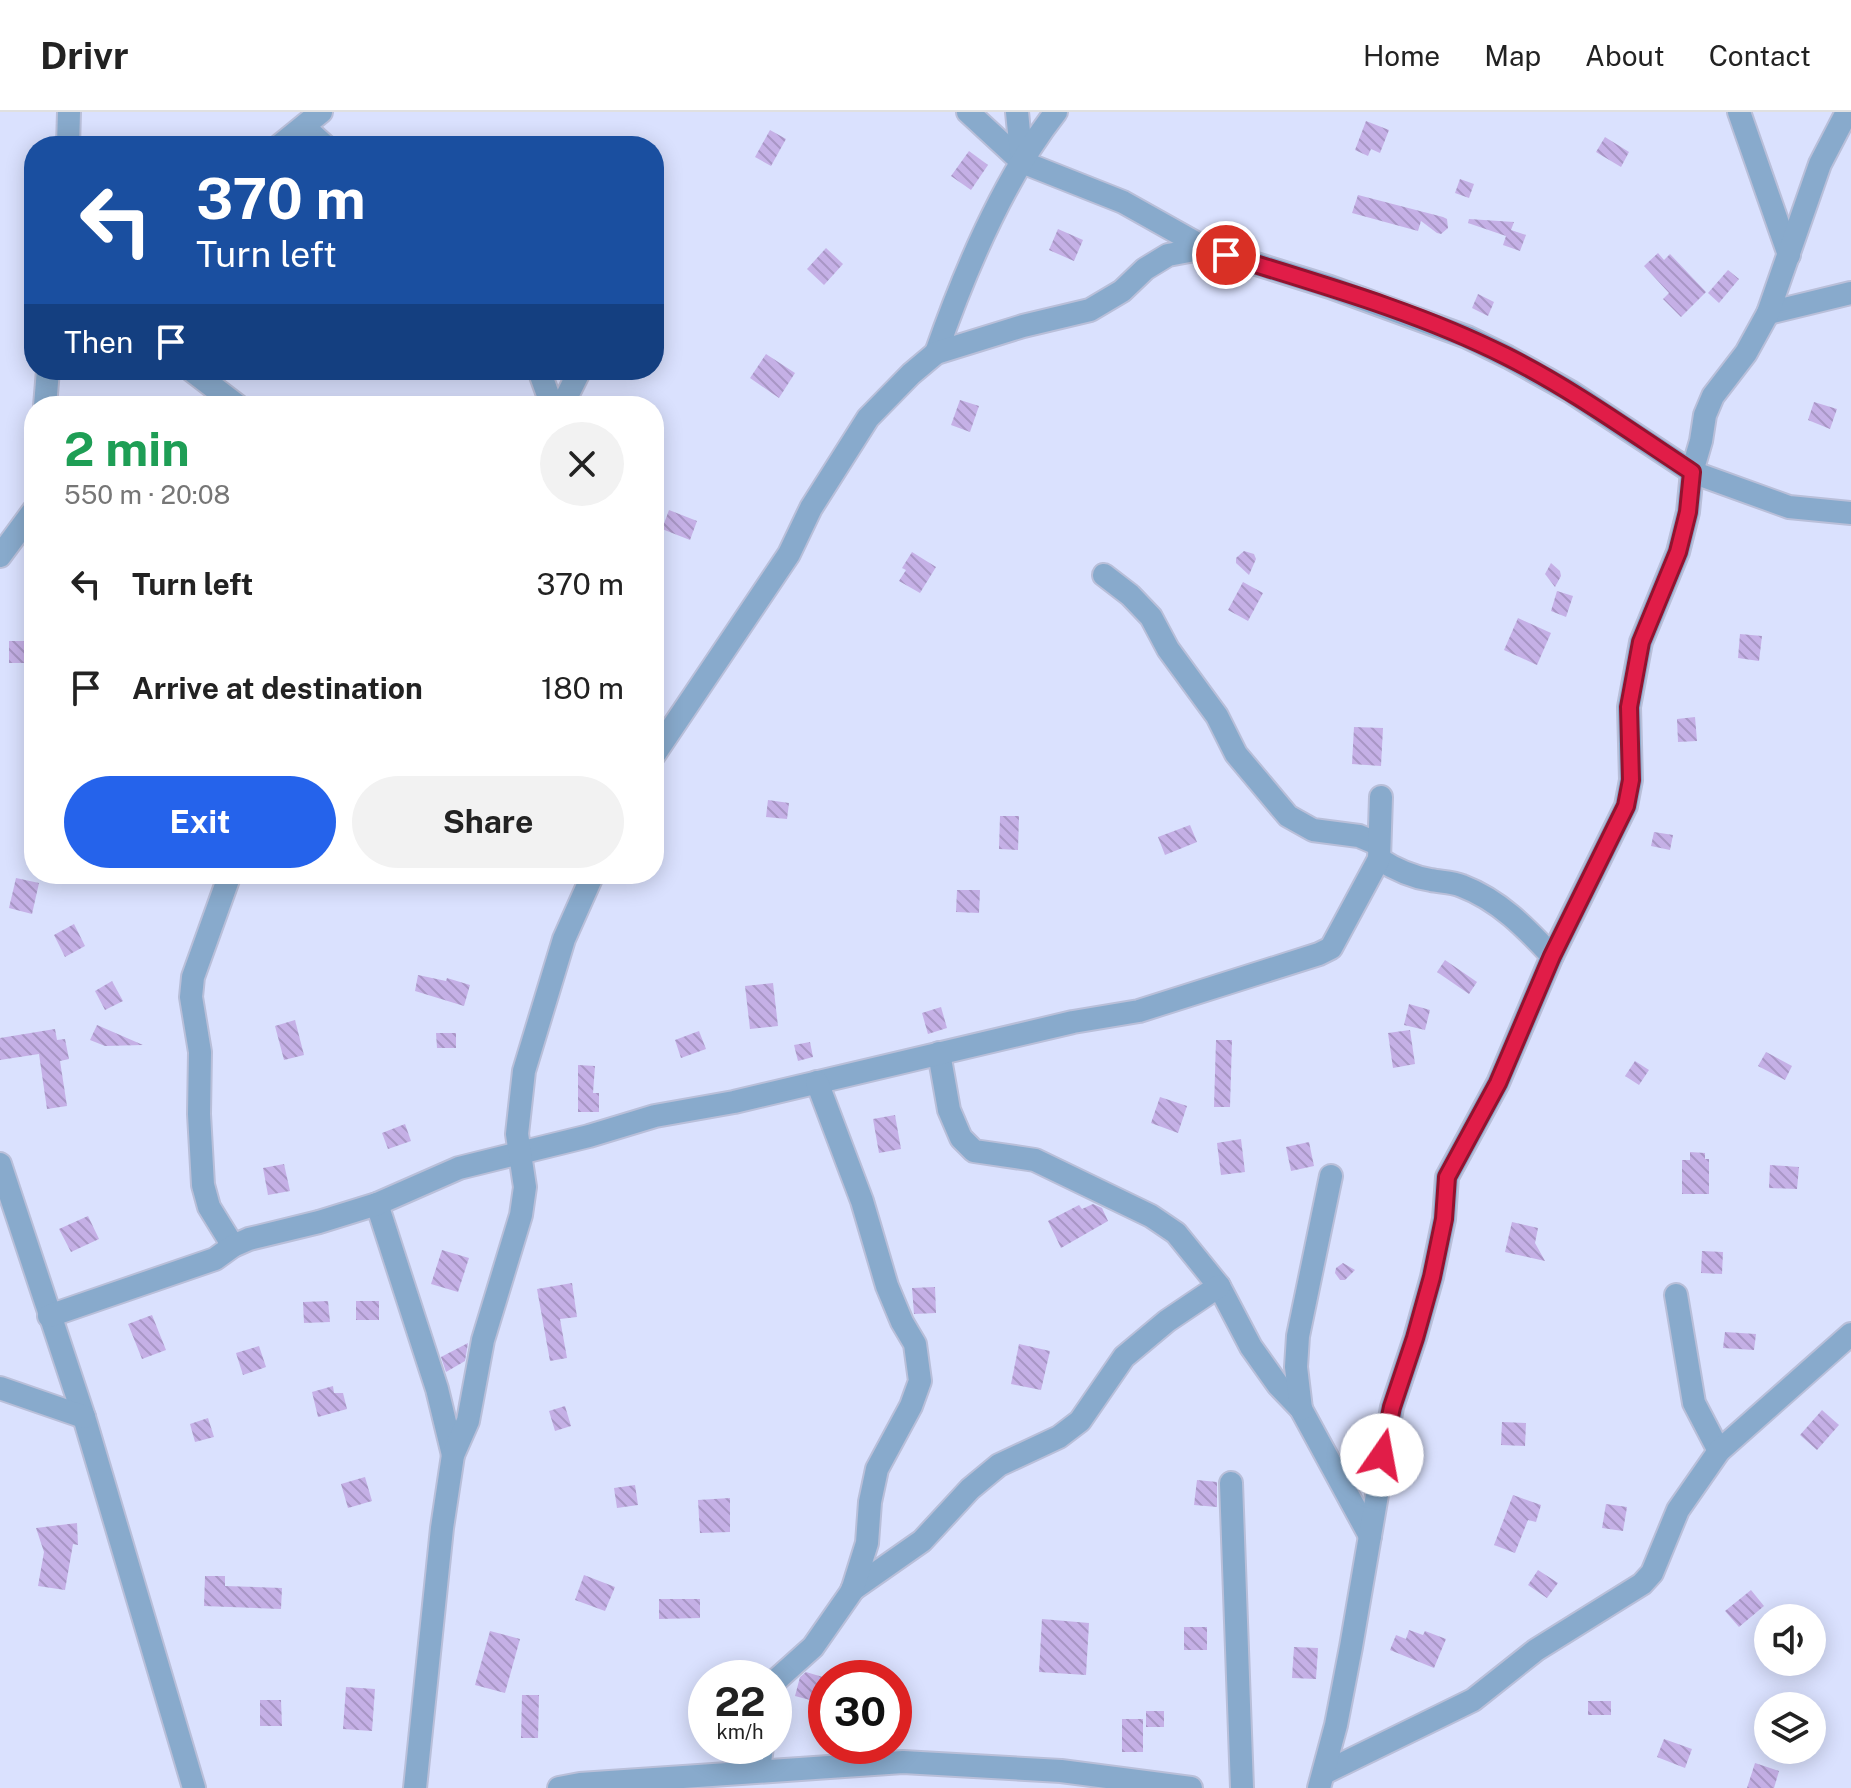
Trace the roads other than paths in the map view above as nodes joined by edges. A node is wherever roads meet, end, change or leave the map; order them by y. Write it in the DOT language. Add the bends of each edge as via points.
graph roads {
  1 [pos="69,112"];
  2 [pos="968,112"];
  3 [pos="1017,112"];
  4 [pos="1056,112"];
  5 [pos="1739,112"];
  6 [pos="1847,112"];
  7 [pos="313,119"];
  8 [pos="68,136"];
  9 [pos="292,136"];
  10 [pos="1022,162"];
  11 [pos="1205,248"];
  12 [pos="1789,255"];
  13 [pos="1851,293"];
  14 [pos="1768,313"];
  15 [pos="936,353"];
  16 [pos="204,380"];
  17 [pos="225,396"];
  18 [pos="1692,472"];
  19 [pos="1851,513"];
  20 [pos="24,524"];
  21 [pos="0,556"];
  22 [pos="1104,575"];
  23 [pos="664,740"];
  24 [pos="1381,797"];
  25 [pos="1378,852"];
  26 [pos="226,884"];
  27 [pos="589,884"];
  28 [pos="1552,956"];
  29 [pos="939,1053"];
  30 [pos="817,1082"];
  31 [pos="519,1154"];
  32 [pos="0,1164"];
  33 [pos="1331,1176"];
  34 [pos="377,1204"];
  35 [pos="233,1246"];
  36 [pos="1219,1286"];
  37 [pos="1676,1295"];
  38 [pos="49,1316"];
  39 [pos="1851,1334"];
  40 [pos="0,1388"];
  41 [pos="1301,1409"];
  42 [pos="84,1417"];
  43 [pos="1719,1451"];
  44 [pos="453,1455"];
  45 [pos="1231,1483"];
  46 [pos="1370,1536"];
  47 [pos="852,1591"];
  48 [pos="792,1666"];
  49 [pos="760,1764"];
  50 [pos="759,1771"];
  51 [pos="1322,1781"];
  52 [pos="194,1788"];
  53 [pos="415,1788"];
  54 [pos="559,1788"];
  55 [pos="1191,1788"];
  56 [pos="1242,1788"];
  1 -- 8 [label="street"];
  2 -- 10 [label="street"];
  3 -- 10 [label="street"];
  4 -- 10 [label="street"];
  5 -- 12 [label="street"];
  6 -- 12 [label="street" via="1820,164"];
  7 -- 9 [label="street"];
  10 -- 11 [label="street" via="1123,202"];
  10 -- 15 [label="street" via="960,285"];
  11 -- 15 [label="street" via="1168,255 1090,310"];
  11 -- 18 [label="street" via="1467,337 1571,392"];
  12 -- 14 [label="street"];
  13 -- 14 [label="street"];
  14 -- 18 [label="street" via="1713,396"];
  15 -- 23 [label="street" via="868,418 811,508 789,554"];
  16 -- 17 [label="street"];
  18 -- 19 [label="street" via="1789,507"];
  18 -- 28 [label="street" via="1678,552 1641,642 1629,707 1631,780 1626,806"];
  20 -- 21 [label="street"];
  22 -- 25 [label="street" via="1151,617 1236,754 1288,816 1313,830 1359,836"];
  24 -- 25 [label="street"];
  25 -- 28 [label="street" via="1398,871 1478,893"];
  25 -- 29 [label="street" via="1331,948 1319,954 1139,1011"];
  26 -- 35 [label="street" via="193,977 191,997 200,1052 203,1185 209,1207"];
  27 -- 31 [label="street" via="564,939 524,1071"];
  28 -- 46 [label="street" via="1498,1083 1447,1177 1444,1219 1392,1407"];
  29 -- 30 [label="street"];
  29 -- 36 [label="street" via="949,1110 961,1138 974,1151 1035,1160 1151,1216 1176,1233"];
  30 -- 31 [label="street" via="655,1116"];
  30 -- 47 [label="street" via="887,1286 919,1361 920,1381 911,1406 877,1469 867,1543"];
  31 -- 34 [label="street" via="459,1168"];
  31 -- 44 [label="street" via="525,1187 521,1215 483,1340 468,1421"];
  32 -- 38 [label="street"];
  33 -- 41 [label="street" via="1298,1336"];
  34 -- 35 [label="street"];
  34 -- 44 [label="street"];
  35 -- 38 [label="street" via="215,1259"];
  36 -- 41 [label="street" via="1251,1347"];
  36 -- 47 [label="street" via="1124,1357 1080,1421 1059,1437 999,1465 922,1541"];
  37 -- 43 [label="street" via="1694,1403"];
  38 -- 42 [label="street"];
  39 -- 43 [label="street"];
  40 -- 42 [label="street"];
  41 -- 46 [label="street"];
  42 -- 52 [label="street"];
  43 -- 51 [label="street" via="1678,1510 1652,1573 1642,1584 1536,1650 1473,1700"];
  44 -- 53 [label="street"];
  45 -- 56 [label="street"];
  46 -- 51 [label="street"];
  47 -- 48 [label="street" via="813,1647"];
  49 -- 50 [label="street"];
  50 -- 54 [label="street"];
  50 -- 55 [label="street" via="903,1762 1061,1771"];
}
